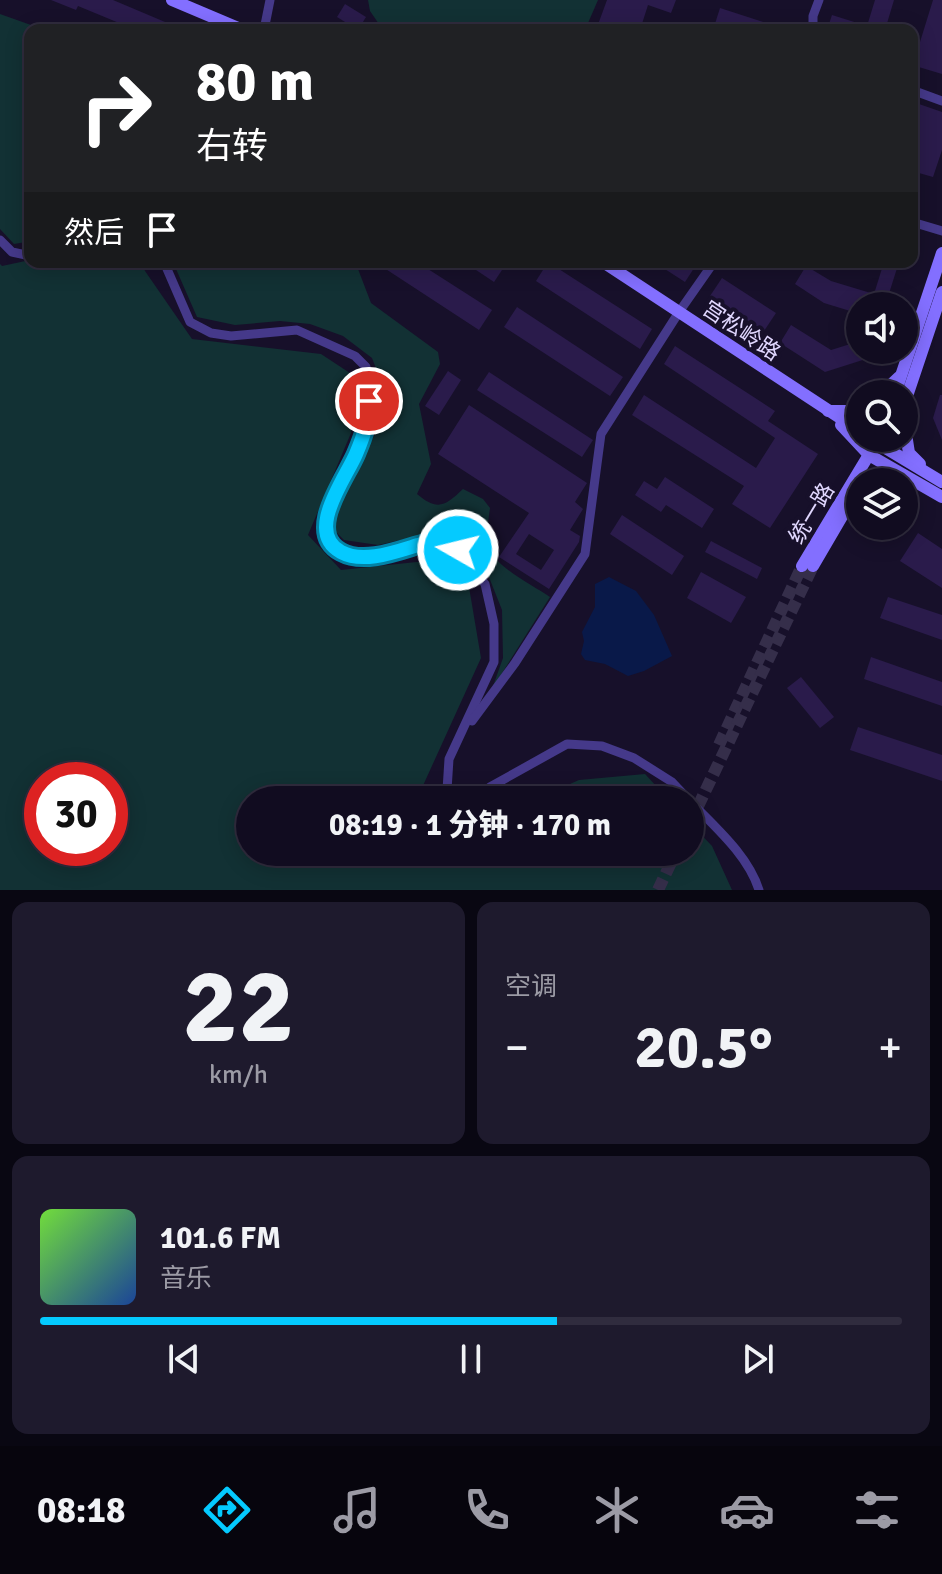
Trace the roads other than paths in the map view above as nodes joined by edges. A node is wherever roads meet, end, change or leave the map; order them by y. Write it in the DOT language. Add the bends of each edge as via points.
graph roads {
  1 [pos="172,0"];
  2 [pos="270,0"];
  3 [pos="819,0"];
  4 [pos="229,24"];
  5 [pos="265,24"];
  6 [pos="813,24"];
  7 [pos="918,92"];
  8 [pos="942,101"];
  9 [pos="918,224"];
  10 [pos="942,231"];
  11 [pos="0,240"];
  12 [pos="942,253"];
  13 [pos="24,255"];
  14 [pos="167,268"];
  15 [pos="612,268"];
  16 [pos="710,268"];
  17 [pos="942,292"];
  18 [pos="679,312"];
  19 [pos="901,375"];
  20 [pos="896,380"];
  21 [pos="899,380"];
  22 [pos="912,380"];
  23 [pos="828,411"];
  24 [pos="846,411"];
  25 [pos="846,422"];
  26 [pos="846,423"];
  27 [pos="884,452"];
  28 [pos="890,452"];
  29 [pos="909,452"];
  30 [pos="899,468"];
  31 [pos="936,478"];
  32 [pos="918,483"];
  33 [pos="942,497"];
  34 [pos="846,499"];
  35 [pos="846,508"];
  36 [pos="449,759"];
  37 [pos="447,786"];
  38 [pos="492,786"];
  39 [pos="676,786"];
  40 [pos="704,815"];
  41 [pos="759,890"];
  1 -- 4 [label="main road"];
  2 -- 5 [label="street"];
  3 -- 6 [label="street"];
  7 -- 8 [label="street"];
  9 -- 10 [label="street"];
  11 -- 13 [label="street" via="12,252"];
  12 -- 19 [label="main road"];
  14 -- 36 [label="street" via="190,322 211,333 297,330 355,356 366,367 369,420 328,512 326,533 334,548 346,555 378,557 436,540 458,550 485,584 494,624 494,662"];
  15 -- 18 [label="main road, 宫松岭路"];
  16 -- 18 [label="street"];
  17 -- 22 [label="main road"];
  18 -- 23 [label="main road, 宫松岭路"];
  18 -- 36 [label="street" via="601,434 585,554"];
  19 -- 20 [label="main road"];
  19 -- 21 [label="main road"];
  23 -- 24 [label="main road"];
  23 -- 25 [label="main road, 宫松岭路"];
  23 -- 26 [label="main road"];
  27 -- 30 [label="main road"];
  28 -- 31 [label="main road"];
  29 -- 31 [label="main road"];
  32 -- 33 [label="main road"];
  34 -- 35 [label="main road, 统一路" via="808,566"];
  36 -- 37 [label="street"];
  38 -- 39 [label="street" via="567,744 602,746 634,758"];
  40 -- 41 [label="street" via="728,840"];
}
